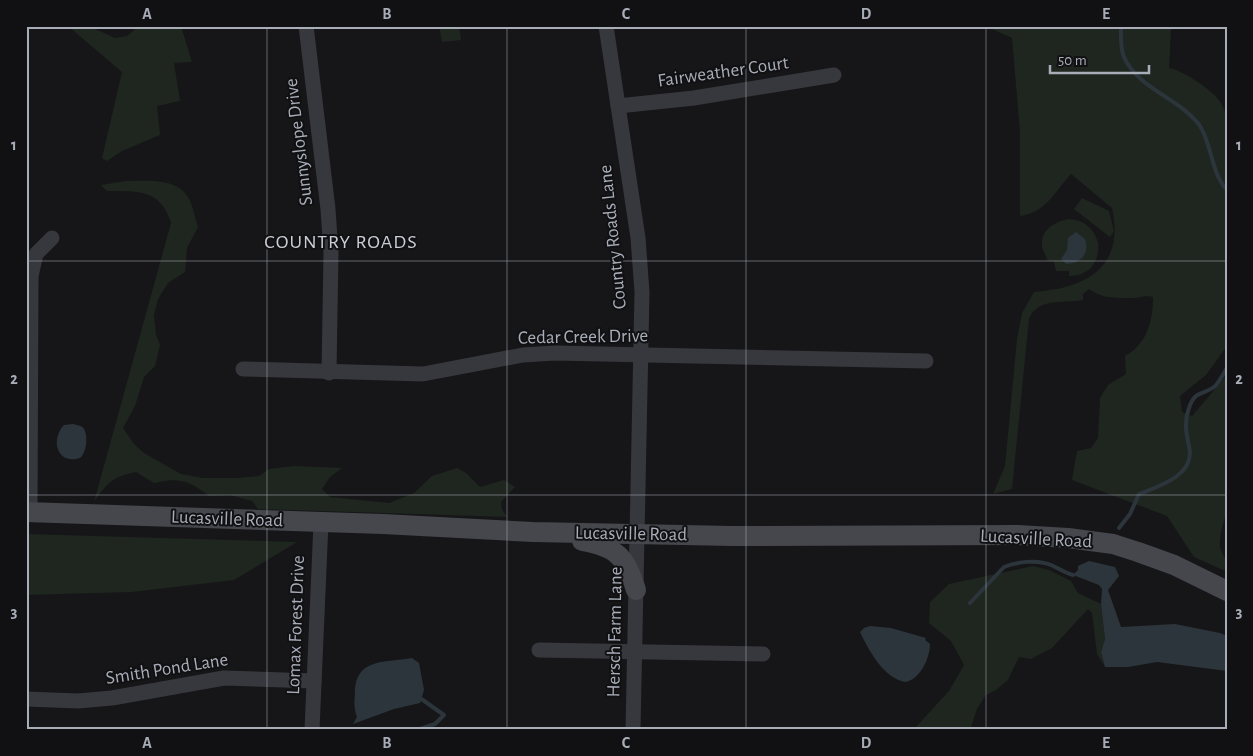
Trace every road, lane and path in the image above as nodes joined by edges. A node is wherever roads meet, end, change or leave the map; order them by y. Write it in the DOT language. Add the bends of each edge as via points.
graph roads {
  1 [pos="306,26"];
  2 [pos="606,26"];
  3 [pos="834,75"];
  4 [pos="618,106"];
  5 [pos="52,238"];
  6 [pos="642,356"];
  7 [pos="926,361"];
  8 [pos="243,370"];
  9 [pos="330,372"];
  10 [pos="28,512"];
  11 [pos="321,522"];
  12 [pos="534,532"];
  13 [pos="638,534"];
  14 [pos="636,590"];
  15 [pos="1227,591"];
  16 [pos="538,650"];
  17 [pos="635,651"];
  18 [pos="763,654"];
  19 [pos="314,681"];
  20 [pos="26,699"];
  21 [pos="312,730"];
  22 [pos="633,730"];
  1 -- 9 [label="street, Sunnyslope Drive" via="331,253"];
  2 -- 4 [label="street, Country Roads Lane"];
  3 -- 4 [label="street, Fairweather Court" via="694,98"];
  4 -- 6 [label="street, Country Roads Lane" via="638,238"];
  5 -- 10 [label="street" via="36,254 31,276"];
  6 -- 7 [label="street, Cedar Creek Drive"];
  6 -- 9 [label="street, Cedar Creek Drive" via="539,353 423,374"];
  6 -- 13 [label="street, Country Roads Lane"];
  8 -- 9 [label="street, Cedar Creek Drive"];
  10 -- 11 [label="street, Lucasville Road"];
  11 -- 12 [label="street, Lucasville Road"];
  11 -- 19 [label="street, Lomax Forest Drive"];
  12 -- 13 [label="street, Lucasville Road"];
  12 -- 14 [label="street" via="611,549 627,565"];
  13 -- 14 [label="street, Hersch Farm Lane"];
  13 -- 15 [label="street, Lucasville Road" via="1018,535 1068,538 1138,552 1174,565"];
  14 -- 17 [label="street, Hersch Farm Lane"];
  16 -- 17 [label="street"];
  17 -- 18 [label="street"];
  17 -- 22 [label="street, Hersch Farm Lane"];
  19 -- 20 [label="street, Smith Pond Lane" via="224,678 112,698 78,701"];
  19 -- 21 [label="street, Lomax Forest Drive"];
}
